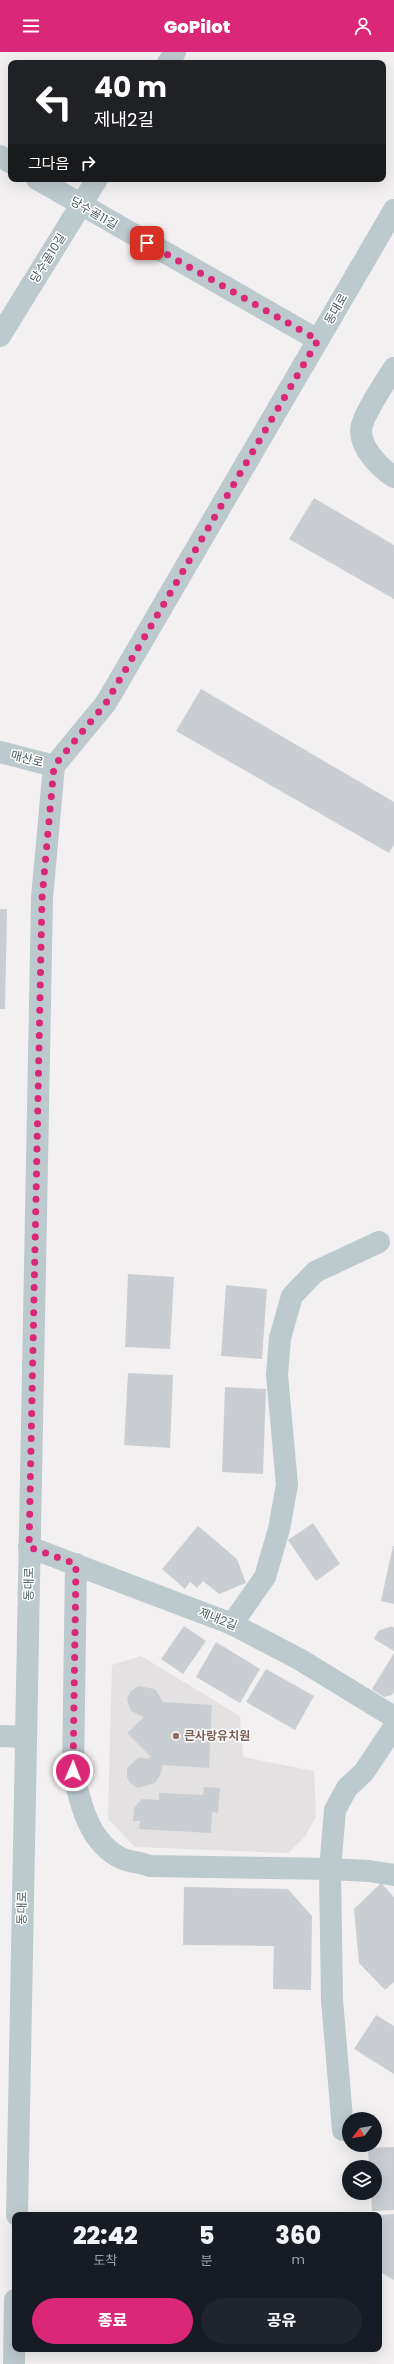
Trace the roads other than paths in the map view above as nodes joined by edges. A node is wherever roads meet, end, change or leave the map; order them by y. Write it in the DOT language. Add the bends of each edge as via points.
graph roads {
  1 [pos="42,182"];
  2 [pos="95,182"];
  3 [pos="80,205"];
  4 [pos="394,210"];
  5 [pos="0,336"];
  6 [pos="318,340"];
  7 [pos="394,368"];
  8 [pos="394,477"];
  9 [pos="0,752"];
  10 [pos="54,766"];
  11 [pos="379,1242"];
  12 [pos="29,1547"];
  13 [pos="76,1564"];
  14 [pos="232,1624"];
  15 [pos="394,1717"];
  16 [pos="394,1727"];
  17 [pos="0,1736"];
  18 [pos="26,1737"];
  19 [pos="330,1870"];
  20 [pos="394,1875"];
  21 [pos="342,2118"];
  22 [pos="17,2212"];
  23 [pos="14,2352"];
  24 [pos="14,2364"];
  1 -- 3 [label="street, 당수골11길"];
  2 -- 3 [label="street, 당수골10길"];
  3 -- 5 [label="street, 당수골10길"];
  3 -- 6 [label="street, 당수골11길"];
  4 -- 6 [label="street, 동대로"];
  6 -- 10 [label="street, 동대로" via="106,703"];
  7 -- 8 [label="street" via="368,412 361,431 368,454 382,470"];
  9 -- 10 [label="street, 매산로"];
  10 -- 12 [label="street, 동대로" via="42,898"];
  11 -- 14 [label="street" via="315,1272 292,1296 280,1338 277,1375 287,1486 279,1529 265,1577"];
  12 -- 13 [label="street, 제내2길"];
  12 -- 18 [label="street, 동대로"];
  13 -- 14 [label="street, 제내2길"];
  13 -- 19 [label="street" via="73,1771 79,1800 89,1825 105,1847 123,1858 150,1866"];
  14 -- 15 [label="street, 제내2길" via="299,1659"];
  16 -- 19 [label="street" via="364,1772 346,1788 335,1810"];
  17 -- 18 [label="street"];
  18 -- 22 [label="street, 동대로"];
  19 -- 20 [label="street" via="369,1871"];
  19 -- 21 [label="street" via="332,2000"];
  23 -- 24 [label="street"];
}
